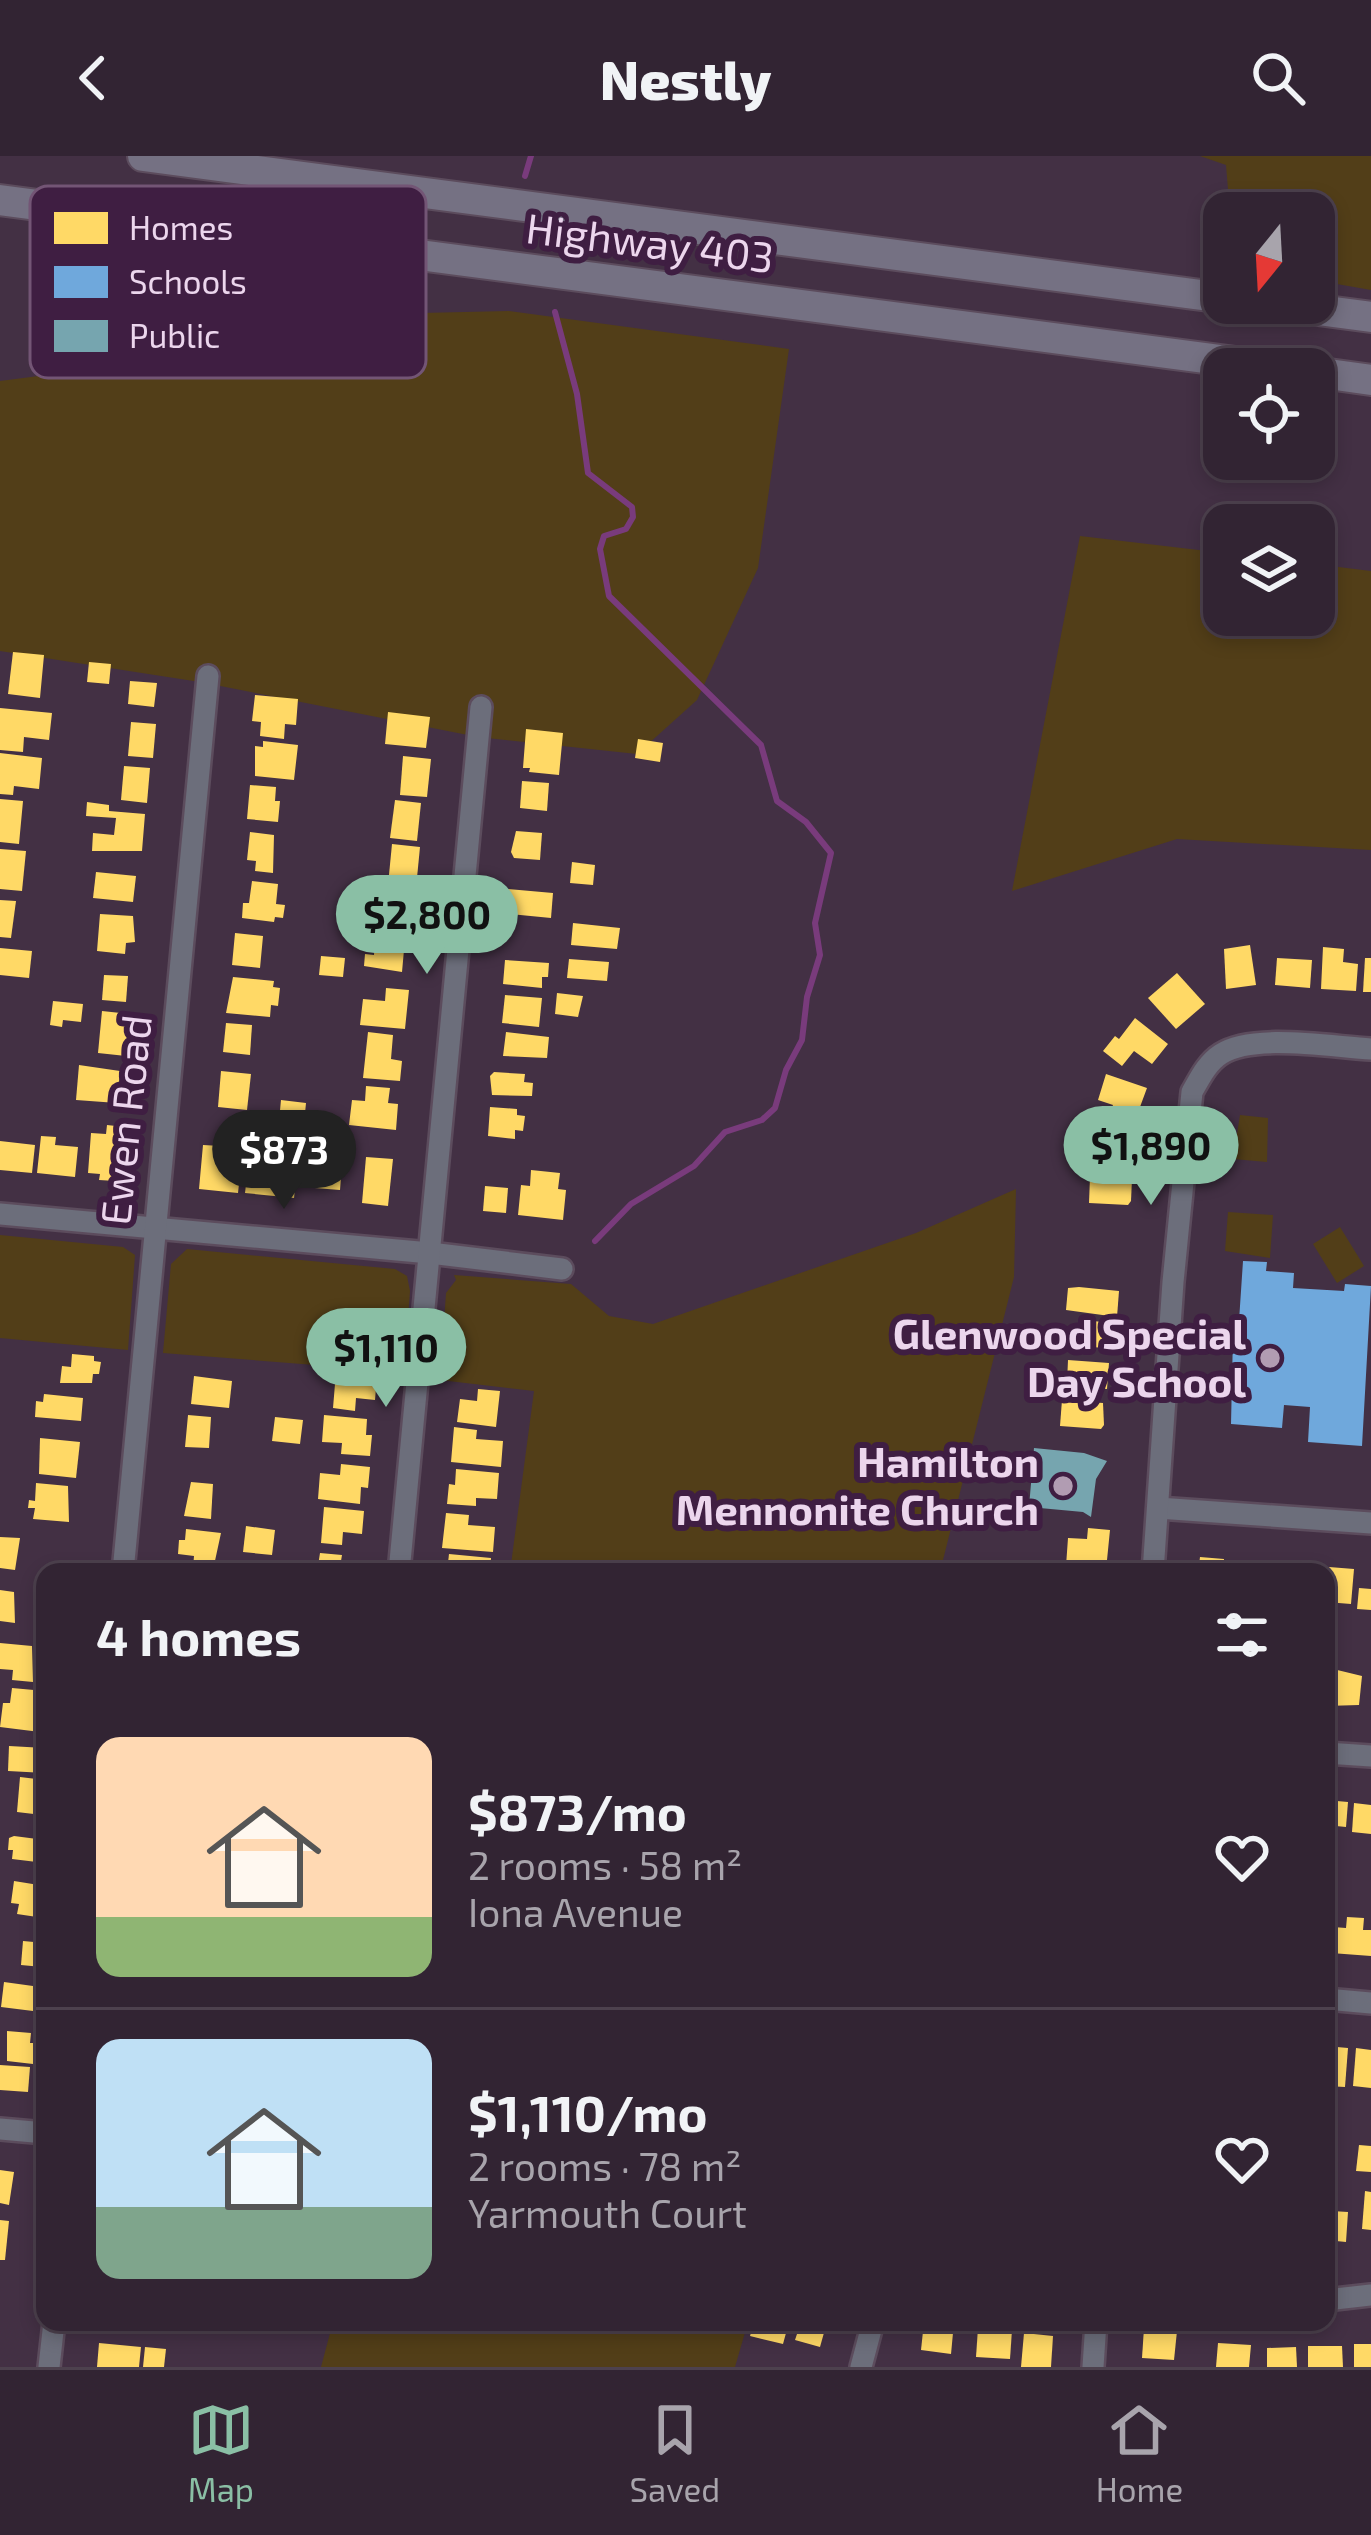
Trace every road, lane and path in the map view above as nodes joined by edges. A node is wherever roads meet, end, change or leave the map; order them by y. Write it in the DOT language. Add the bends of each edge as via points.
graph roads {
  1 [pos="143,156"];
  2 [pos="371,186"];
  3 [pos="426,193"];
  4 [pos="0,200"];
  5 [pos="30,204"];
  6 [pos="426,256"];
  7 [pos="1203,295"];
  8 [pos="1335,312"];
  9 [pos="1371,317"];
  10 [pos="1203,358"];
  11 [pos="1335,375"];
  12 [pos="1371,380"];
  13 [pos="208,676"];
  14 [pos="481,707"];
  15 [pos="1371,1049"];
  16 [pos="0,1214"];
  17 [pos="154,1229"];
  18 [pos="430,1253"];
  19 [pos="562,1270"];
  20 [pos="1158,1508"];
  21 [pos="1371,1523"];
  22 [pos="123,1563"];
  23 [pos="400,1563"];
  24 [pos="1154,1563"];
  25 [pos="1335,1754"];
  26 [pos="1371,1756"];
  27 [pos="1335,2000"];
  28 [pos="1371,2002"];
  29 [pos="0,2129"];
  30 [pos="36,2132"];
  31 [pos="1371,2295"];
  32 [pos="1335,2299"];
  33 [pos="53,2331"];
  34 [pos="871,2331"];
  35 [pos="1095,2331"];
  36 [pos="50,2367"];
  37 [pos="861,2367"];
  38 [pos="1093,2367"];
  1 -- 2 [label="highway, Highway 403"];
  3 -- 7 [label="highway, Highway 403"];
  4 -- 5 [label="highway, Highway 403"];
  6 -- 10 [label="highway, Highway 403"];
  8 -- 9 [label="highway"];
  11 -- 12 [label="highway"];
  13 -- 17 [label="street, Ewen Road"];
  14 -- 18 [label="street"];
  15 -- 20 [label="street" via="1246,1043 1221,1054 1192,1092"];
  16 -- 17 [label="street"];
  17 -- 18 [label="street"];
  17 -- 22 [label="street, Ewen Road"];
  18 -- 19 [label="street"];
  18 -- 23 [label="street"];
  20 -- 21 [label="street"];
  20 -- 24 [label="street"];
  25 -- 26 [label="street"];
  27 -- 28 [label="street"];
  29 -- 30 [label="street"];
  31 -- 32 [label="street"];
  33 -- 36 [label="street"];
  34 -- 37 [label="street"];
  35 -- 38 [label="street"];
}
